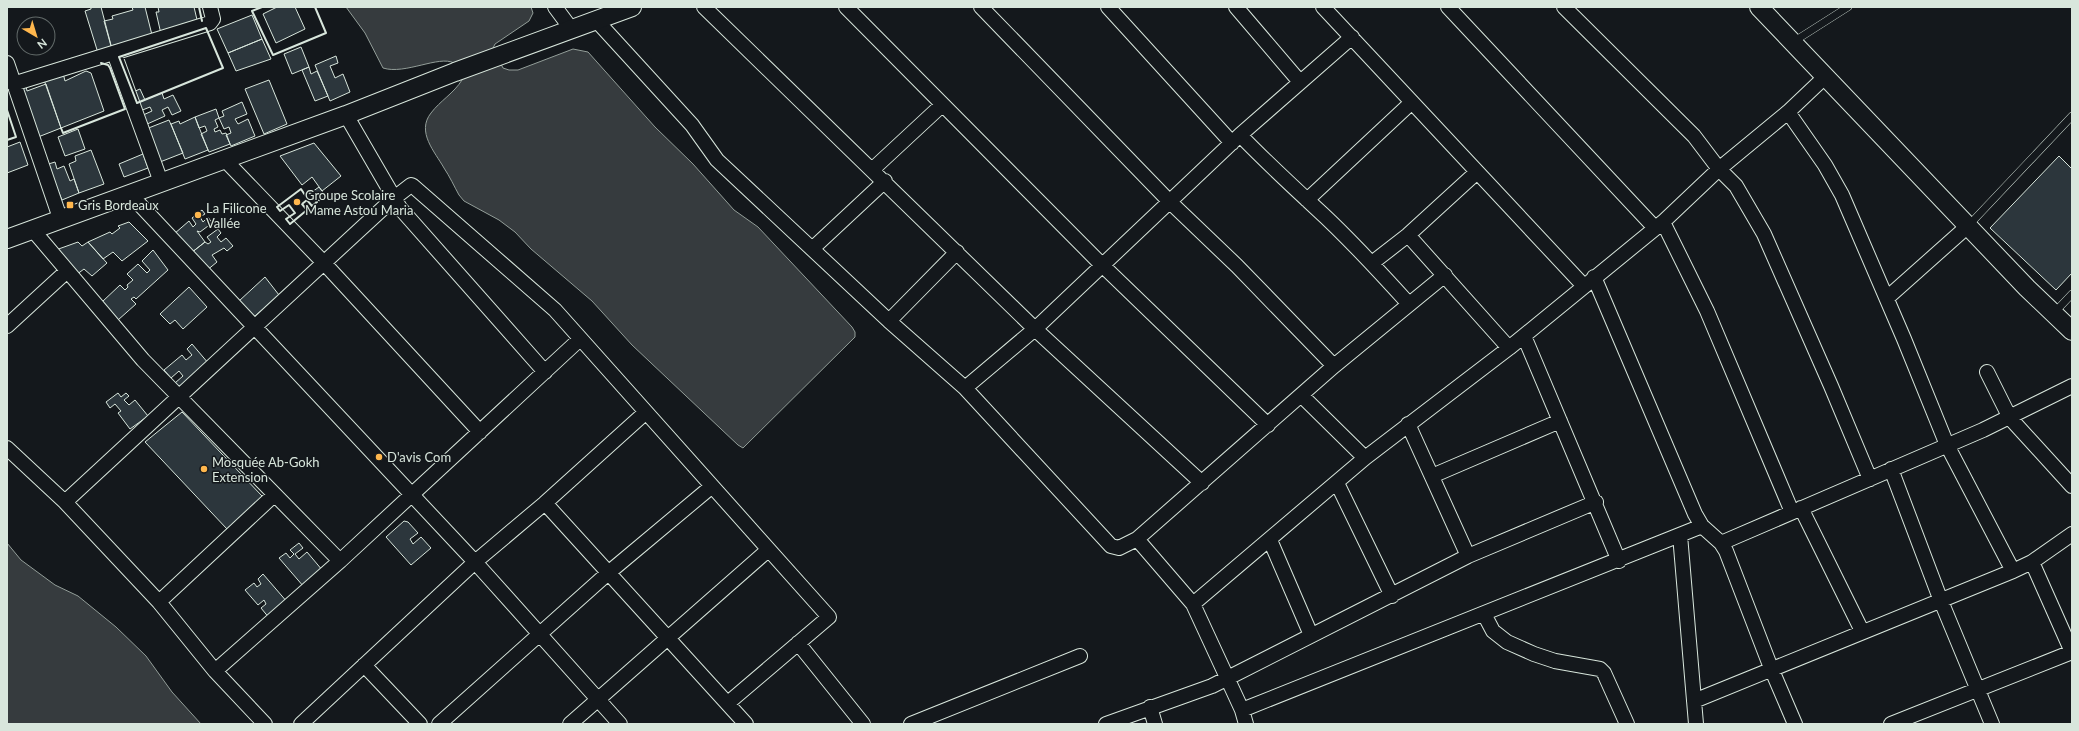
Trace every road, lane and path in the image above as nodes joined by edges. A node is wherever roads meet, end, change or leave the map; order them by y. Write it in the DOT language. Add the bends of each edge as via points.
graph roads {
  1 [pos="210,7"];
  2 [pos="555,7"];
  3 [pos="632,7"];
  4 [pos="704,7"];
  5 [pos="846,7"];
  6 [pos="981,7"];
  7 [pos="1108,7"];
  8 [pos="1236,7"];
  9 [pos="1323,7"];
  10 [pos="1448,7"];
  11 [pos="1564,7"];
  12 [pos="1759,7"];
  13 [pos="1848,7"];
  14 [pos="596,20"];
  15 [pos="572,30"];
  16 [pos="1352,37"];
  17 [pos="1793,42"];
  18 [pos="114,53"];
  19 [pos="7,63"];
  20 [pos="1826,76"];
  21 [pos="1300,82"];
  22 [pos="13,84"];
  23 [pos="1412,102"];
  24 [pos="942,105"];
  25 [pos="1788,112"];
  26 [pos="346,115"];
  27 [pos="2072,116"];
  28 [pos="1236,139"];
  29 [pos="225,160"];
  30 [pos="873,169"];
  31 [pos="1719,169"];
  32 [pos="1477,172"];
  33 [pos="885,181"];
  34 [pos="161,182"];
  35 [pos="129,193"];
  36 [pos="393,199"];
  37 [pos="1307,200"];
  38 [pos="1169,201"];
  39 [pos="60,218"];
  40 [pos="1659,225"];
  41 [pos="1968,225"];
  42 [pos="32,229"];
  43 [pos="1408,235"];
  44 [pos="7,239"];
  45 [pos="812,249"];
  46 [pos="958,252"];
  47 [pos="324,263"];
  48 [pos="1101,264"];
  49 [pos="1372,264"];
  50 [pos="67,271"];
  51 [pos="1445,275"];
  52 [pos="1594,277"];
  53 [pos="1583,285"];
  54 [pos="2072,294"];
  55 [pos="1887,298"];
  56 [pos="1408,304"];
  57 [pos="2053,314"];
  58 [pos="888,321"];
  59 [pos="7,326"];
  60 [pos="254,327"];
  61 [pos="1035,329"];
  62 [pos="2072,331"];
  63 [pos="1524,336"];
  64 [pos="580,339"];
  65 [pos="1509,348"];
  66 [pos="1334,366"];
  67 [pos="545,372"];
  68 [pos="1987,372"];
  69 [pos="2072,386"];
  70 [pos="965,388"];
  71 [pos="1301,395"];
  72 [pos="179,398"];
  73 [pos="646,412"];
  74 [pos="2010,418"];
  75 [pos="1560,421"];
  76 [pos="1408,424"];
  77 [pos="1268,425"];
  78 [pos="480,432"];
  79 [pos="1947,445"];
  80 [pos="7,448"];
  81 [pos="1365,458"];
  82 [pos="1891,469"];
  83 [pos="1432,476"];
  84 [pos="1870,479"];
  85 [pos="1202,483"];
  86 [pos="1337,483"];
  87 [pos="2072,486"];
  88 [pos="711,487"];
  89 [pos="412,494"];
  90 [pos="274,495"];
  91 [pos="65,502"];
  92 [pos="1596,502"];
  93 [pos="544,503"];
  94 [pos="1797,510"];
  95 [pos="1702,526"];
  96 [pos="2072,534"];
  97 [pos="1680,535"];
  98 [pos="1137,539"];
  99 [pos="1270,540"];
  100 [pos="1721,543"];
  101 [pos="768,550"];
  102 [pos="1468,556"];
  103 [pos="340,561"];
  104 [pos="1619,561"];
  105 [pos="475,562"];
  106 [pos="2032,562"];
  107 [pos="2013,571"];
  108 [pos="607,574"];
  109 [pos="1392,596"];
  110 [pos="1941,601"];
  111 [pos="159,602"];
  112 [pos="1193,604"];
  113 [pos="1484,614"];
  114 [pos="1862,631"];
  115 [pos="539,633"];
  116 [pos="1312,635"];
  117 [pos="667,639"];
  118 [pos="798,643"];
  119 [pos="1080,656"];
  120 [pos="364,665"];
  121 [pos="1771,668"];
  122 [pos="216,671"];
  123 [pos="1227,678"];
  124 [pos="1977,689"];
  125 [pos="597,698"];
  126 [pos="1694,701"];
  127 [pos="728,703"];
  128 [pos="1150,707"];
  129 [pos="1242,710"];
  130 [pos="265,724"];
  131 [pos="300,724"];
  132 [pos="420,724"];
  133 [pos="439,724"];
  134 [pos="570,724"];
  135 [pos="620,724"];
  136 [pos="746,724"];
  137 [pos="863,724"];
  138 [pos="911,724"];
  139 [pos="1106,724"];
  140 [pos="1155,724"];
  141 [pos="1246,724"];
  142 [pos="1627,724"];
  143 [pos="1696,724"];
  144 [pos="1795,724"];
  145 [pos="1891,724"];
  146 [pos="1992,724"];
  1 -- 18 [label="street" via="213,19 210,23"];
  2 -- 15 [label="street"];
  3 -- 14 [label="street"];
  4 -- 30 [label="street"];
  5 -- 24 [label="street"];
  6 -- 38 [label="street"];
  7 -- 28 [label="street"];
  8 -- 21 [label="street"];
  9 -- 16 [label="street"];
  10 -- 40 [label="street"];
  11 -- 31 [label="street" via="1694,136"];
  12 -- 17 [label="street"];
  13 -- 17 [label="lane"];
  14 -- 15 [label="street"];
  14 -- 45 [label="street" via="692,125 717,160"];
  15 -- 26 [label="street"];
  16 -- 21 [label="street"];
  16 -- 23 [label="street"];
  17 -- 20 [label="street"];
  18 -- 22 [label="street"];
  18 -- 34 [label="street"];
  19 -- 22 [label="street"];
  20 -- 25 [label="street"];
  20 -- 41 [label="street"];
  21 -- 28 [label="street"];
  22 -- 39 [label="street"];
  23 -- 32 [label="street"];
  23 -- 37 [label="street"];
  24 -- 30 [label="street"];
  24 -- 48 [label="street"];
  25 -- 31 [label="street"];
  25 -- 55 [label="street" via="1835,182"];
  26 -- 29 [label="street"];
  26 -- 36 [label="street"];
  27 -- 41 [label="lane"];
  28 -- 37 [label="street"];
  28 -- 38 [label="street"];
  29 -- 34 [label="street"];
  29 -- 47 [label="street"];
  30 -- 33 [label="street"];
  31 -- 40 [label="street"];
  31 -- 84 [label="street" via="1736,186 1764,234"];
  32 -- 43 [label="street"];
  32 -- 53 [label="street"];
  33 -- 45 [label="street"];
  33 -- 46 [label="street"];
  34 -- 35 [label="street"];
  35 -- 39 [label="street"];
  35 -- 60 [label="street"];
  36 -- 47 [label="street"];
  36 -- 64 [label="street" via="411,185 415,187 540,297"];
  36 -- 67 [label="street"];
  37 -- 49 [label="street"];
  38 -- 48 [label="street"];
  38 -- 66 [label="street" via="1237,266"];
  39 -- 42 [label="street"];
  40 -- 52 [label="street"];
  40 -- 94 [label="street" via="1707,310"];
  41 -- 55 [label="street"];
  41 -- 57 [label="street"];
  42 -- 44 [label="street"];
  42 -- 50 [label="street"];
  43 -- 49 [label="street"];
  43 -- 51 [label="street"];
  45 -- 58 [label="street"];
  46 -- 58 [label="street"];
  46 -- 61 [label="street"];
  47 -- 60 [label="street"];
  47 -- 78 [label="street"];
  48 -- 61 [label="street"];
  48 -- 77 [label="street"];
  49 -- 56 [label="street"];
  50 -- 59 [label="street"];
  50 -- 72 [label="street" via="142,360"];
  51 -- 56 [label="street"];
  51 -- 65 [label="street"];
  52 -- 53 [label="street"];
  52 -- 95 [label="street"];
  53 -- 63 [label="street"];
  54 -- 57 [label="lane"];
  55 -- 79 [label="street"];
  56 -- 66 [label="street"];
  57 -- 62 [label="street"];
  58 -- 70 [label="street"];
  60 -- 72 [label="street"];
  60 -- 89 [label="street"];
  61 -- 70 [label="street"];
  61 -- 85 [label="street"];
  63 -- 65 [label="street"];
  63 -- 75 [label="street"];
  64 -- 67 [label="street"];
  64 -- 73 [label="street"];
  65 -- 76 [label="street"];
  66 -- 71 [label="street"];
  67 -- 78 [label="street"];
  68 -- 74 [label="street"];
  69 -- 74 [label="street"];
  70 -- 98 [label="street" via="1112,546 1119,548"];
  71 -- 77 [label="street"];
  71 -- 81 [label="street"];
  72 -- 90 [label="street"];
  72 -- 91 [label="street"];
  73 -- 88 [label="street"];
  73 -- 93 [label="street"];
  74 -- 79 [label="street"];
  74 -- 87 [label="street"];
  75 -- 83 [label="street"];
  75 -- 92 [label="street"];
  76 -- 81 [label="street"];
  76 -- 83 [label="street"];
  77 -- 85 [label="street"];
  78 -- 89 [label="street"];
  79 -- 82 [label="street"];
  79 -- 107 [label="street"];
  80 -- 91 [label="street"];
  81 -- 86 [label="street"];
  82 -- 84 [label="street"];
  82 -- 110 [label="street"];
  83 -- 102 [label="street"];
  84 -- 94 [label="street"];
  85 -- 98 [label="street"];
  86 -- 99 [label="street"];
  86 -- 109 [label="street"];
  88 -- 101 [label="street"];
  88 -- 108 [label="street"];
  89 -- 103 [label="street"];
  89 -- 105 [label="street"];
  90 -- 103 [label="street"];
  90 -- 111 [label="street"];
  91 -- 111 [label="street"];
  92 -- 102 [label="street"];
  92 -- 104 [label="street"];
  93 -- 105 [label="street"];
  93 -- 108 [label="street"];
  94 -- 100 [label="street"];
  94 -- 114 [label="street"];
  95 -- 97 [label="street"];
  95 -- 100 [label="street"];
  96 -- 106 [label="street"];
  97 -- 104 [label="street"];
  97 -- 126 [label="street"];
  98 -- 112 [label="street"];
  99 -- 112 [label="street"];
  99 -- 116 [label="street"];
  100 -- 121 [label="street"];
  101 -- 117 [label="street"];
  101 -- 118 [label="street" via="829,617"];
  102 -- 109 [label="street"];
  103 -- 122 [label="street"];
  104 -- 113 [label="street"];
  105 -- 115 [label="street"];
  105 -- 120 [label="street"];
  106 -- 107 [label="street"];
  106 -- 124 [label="street" via="2072,652"];
  107 -- 110 [label="street"];
  108 -- 115 [label="street"];
  108 -- 117 [label="street"];
  109 -- 116 [label="street"];
  110 -- 114 [label="street"];
  110 -- 124 [label="street"];
  111 -- 122 [label="street"];
  112 -- 123 [label="street"];
  113 -- 129 [label="street"];
  113 -- 142 [label="street" via="1493,631 1506,642 1555,661 1600,669"];
  114 -- 121 [label="street"];
  115 -- 125 [label="street"];
  115 -- 133 [label="street"];
  116 -- 123 [label="street"];
  117 -- 125 [label="street"];
  117 -- 127 [label="street"];
  118 -- 127 [label="street"];
  118 -- 137 [label="street"];
  119 -- 138 [label="street"];
  120 -- 131 [label="street"];
  120 -- 132 [label="street"];
  121 -- 126 [label="street"];
  121 -- 144 [label="street"];
  122 -- 130 [label="street"];
  123 -- 128 [label="street"];
  123 -- 129 [label="street"];
  124 -- 145 [label="street"];
  124 -- 146 [label="street"];
  125 -- 134 [label="street"];
  125 -- 135 [label="street"];
  126 -- 143 [label="street"];
  127 -- 136 [label="street"];
  128 -- 139 [label="street"];
  128 -- 140 [label="street"];
  129 -- 141 [label="street"];
}
